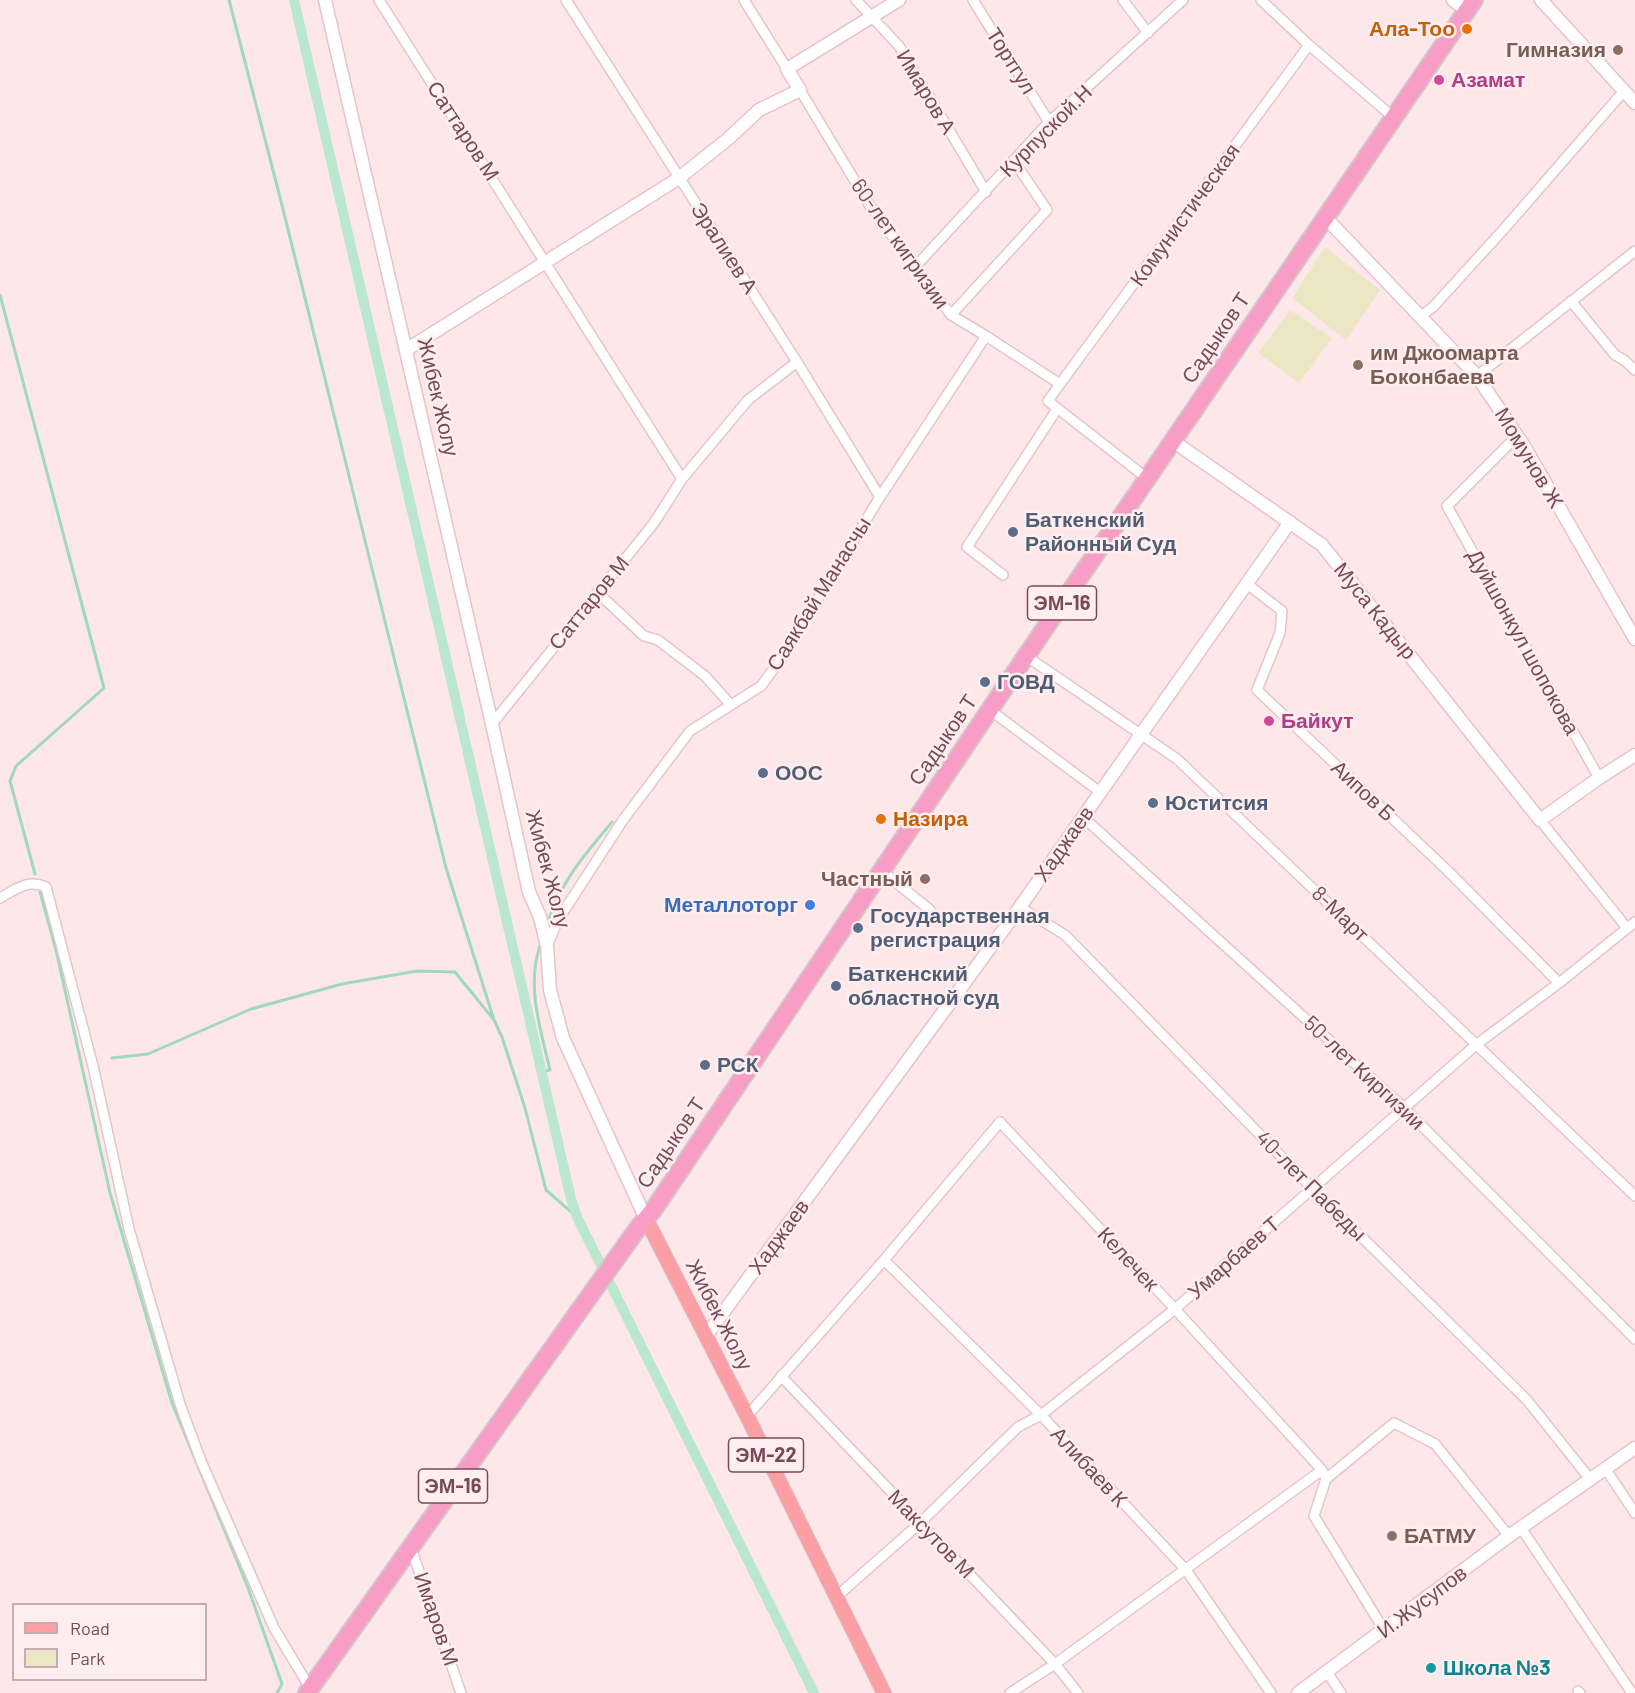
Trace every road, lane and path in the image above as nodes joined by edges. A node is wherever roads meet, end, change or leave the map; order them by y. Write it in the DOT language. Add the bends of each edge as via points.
graph roads {
  1 [pos="325,0"];
  2 [pos="379,0"];
  3 [pos="566,0"];
  4 [pos="744,0"];
  5 [pos="856,0"];
  6 [pos="899,0"];
  7 [pos="973,0"];
  8 [pos="1123,0"];
  9 [pos="1183,0"];
  10 [pos="1261,0"];
  11 [pos="1453,0"];
  12 [pos="1542,0"];
  13 [pos="1471,5"];
  14 [pos="873,16"];
  15 [pos="1148,33"];
  16 [pos="1309,45"];
  17 [pos="787,69"];
  18 [pos="800,90"];
  19 [pos="1624,91"];
  20 [pos="1635,103"];
  21 [pos="1393,117"];
  22 [pos="1049,122"];
  23 [pos="1014,161"];
  24 [pos="679,178"];
  25 [pos="986,192"];
  26 [pos="1325,217"];
  27 [pos="1635,251"];
  28 [pos="546,263"];
  29 [pos="915,267"];
  30 [pos="1571,302"];
  31 [pos="951,315"];
  32 [pos="1421,316"];
  33 [pos="986,336"];
  34 [pos="406,350"];
  35 [pos="797,362"];
  36 [pos="1635,370"];
  37 [pos="1477,376"];
  38 [pos="1060,384"];
  39 [pos="1057,409"];
  40 [pos="1517,436"];
  41 [pos="1173,441"];
  42 [pos="682,479"];
  43 [pos="1148,479"];
  44 [pos="880,497"];
  45 [pos="1290,522"];
  46 [pos="1003,575"];
  47 [pos="1247,584"];
  48 [pos="597,592"];
  49 [pos="1635,639"];
  50 [pos="1026,656"];
  51 [pos="731,705"];
  52 [pos="990,710"];
  53 [pos="492,724"];
  54 [pos="1141,734"];
  55 [pos="1635,755"];
  56 [pos="1599,778"];
  57 [pos="1100,792"];
  58 [pos="1083,816"];
  59 [pos="1540,820"];
  60 [pos="882,871"];
  61 [pos="0,898"];
  62 [pos="1020,907"];
  63 [pos="930,910"];
  64 [pos="1635,922"];
  65 [pos="1627,928"];
  66 [pos="547,946"];
  67 [pos="1559,983"];
  68 [pos="1477,1044"];
  69 [pos="1405,1109"];
  70 [pos="1314,1189"];
  71 [pos="1635,1196"];
  72 [pos="650,1214"];
  73 [pos="884,1260"];
  74 [pos="1175,1309"];
  75 [pos="706,1336"];
  76 [pos="1635,1339"];
  77 [pos="781,1376"];
  78 [pos="1041,1415"];
  79 [pos="747,1416"];
  80 [pos="1635,1448"];
  81 [pos="1605,1468"];
  82 [pos="1324,1475"];
  83 [pos="1590,1479"];
  84 [pos="1635,1513"];
  85 [pos="920,1522"];
  86 [pos="1521,1528"];
  87 [pos="1509,1536"];
  88 [pos="410,1546"];
  89 [pos="1186,1570"];
  90 [pos="836,1597"];
  91 [pos="1384,1630"];
  92 [pos="1055,1664"];
  93 [pos="1327,1672"];
  94 [pos="313,1689"];
  95 [pos="461,1693"];
  96 [pos="884,1693"];
  97 [pos="1010,1693"];
  98 [pos="1078,1693"];
  99 [pos="1271,1693"];
  100 [pos="1298,1693"];
  101 [pos="1341,1693"];
  102 [pos="1632,1693"];
  1 -- 34 [label="street, Жибек Жолу"];
  2 -- 28 [label="street, Саттаров М"];
  3 -- 24 [label="street, Эралиев А"];
  4 -- 17 [label="street"];
  5 -- 14 [label="street, Имаров А"];
  6 -- 14 [label="street"];
  7 -- 22 [label="street, Тортгул"];
  8 -- 15 [label="street"];
  9 -- 15 [label="street, Курпуской.Н"];
  10 -- 16 [label="street"];
  11 -- 13 [label="street"];
  12 -- 19 [label="street"];
  13 -- 21 [label="highway, Садыков Т / ЭМ-16"];
  14 -- 17 [label="street"];
  14 -- 25 [label="street, Имаров А" via="899,46"];
  15 -- 22 [label="street, Курпуской.Н"];
  16 -- 21 [label="street"];
  16 -- 38 [label="street, Комунистическая"];
  17 -- 18 [label="street"];
  18 -- 24 [label="street" via="759,110"];
  18 -- 29 [label="street, 60-лет кигризии" via="870,206"];
  19 -- 20 [label="street"];
  19 -- 32 [label="street" via="1504,229"];
  21 -- 26 [label="highway, Садыков Т / ЭМ-16"];
  22 -- 23 [label="street, Курпуской.Н"];
  23 -- 25 [label="street, Курпуской.Н"];
  23 -- 31 [label="street" via="1047,210"];
  24 -- 28 [label="street"];
  24 -- 35 [label="street, Эралиев А"];
  25 -- 29 [label="street, Курпуской.Н"];
  26 -- 32 [label="street, Момунов Ж"];
  26 -- 41 [label="highway, Садыков Т / ЭМ-16"];
  27 -- 30 [label="street"];
  28 -- 34 [label="street"];
  28 -- 42 [label="street, Саттаров М"];
  29 -- 31 [label="street, 60-лет кигризии"];
  30 -- 36 [label="street" via="1615,355"];
  30 -- 37 [label="street"];
  31 -- 33 [label="street, 60-лет кигризии"];
  32 -- 37 [label="street, Момунов Ж"];
  33 -- 38 [label="street, 60-лет кигризии"];
  33 -- 44 [label="street, Саякбай Манасчы"];
  34 -- 53 [label="street, Жибек Жолу"];
  35 -- 42 [label="street, Саттаров М" via="748,400"];
  35 -- 44 [label="street, Эралиев А"];
  37 -- 40 [label="street, Момунов Ж"];
  38 -- 39 [label="street" via="1048,401"];
  39 -- 43 [label="street"];
  39 -- 46 [label="street" via="967,547"];
  40 -- 49 [label="street, Момунов Ж"];
  40 -- 56 [label="street, Дуйшонкул шопокова" via="1447,506"];
  41 -- 43 [label="highway, Садыков Т / ЭМ-16"];
  41 -- 45 [label="street, Муса Кадыр"];
  42 -- 48 [label="street, Саттаров М" via="654,523"];
  43 -- 50 [label="highway, Садыков Т / ЭМ-16"];
  44 -- 51 [label="street, Саякбай Манасчы" via="782,658 761,686"];
  45 -- 47 [label="street, Хаджаев"];
  45 -- 59 [label="street, Муса Кадыр" via="1322,545"];
  47 -- 54 [label="street, Хаджаев"];
  47 -- 67 [label="street, Аипов Б" via="1282,611 1280,633 1257,690 1448,871"];
  48 -- 51 [label="street" via="644,636 658,640 705,676"];
  48 -- 53 [label="street, Саттаров М"];
  50 -- 52 [label="highway, Садыков Т / ЭМ-16"];
  50 -- 54 [label="street, 8-Март"];
  51 -- 66 [label="street, Саякбай Манасчы" via="690,731 622,820 558,920"];
  52 -- 57 [label="street"];
  52 -- 60 [label="highway, Садыков Т / ЭМ-16"];
  53 -- 66 [label="street, Жибек Жолу" via="529,892"];
  54 -- 57 [label="street, Хаджаев"];
  54 -- 68 [label="street, 8-Март" via="1177,759"];
  55 -- 56 [label="street"];
  56 -- 59 [label="street"];
  57 -- 58 [label="street, Хаджаев"];
  58 -- 62 [label="street, Хаджаев"];
  58 -- 69 [label="street, 50-лет Киргизии"];
  59 -- 65 [label="street"];
  60 -- 63 [label="street"];
  60 -- 72 [label="highway, Садыков Т / ЭМ-16"];
  61 -- 94 [label="street" via="26,884 46,887 93,1066 129,1228 180,1404 274,1628"];
  62 -- 70 [label="street, 40-лет Пабеды" via="1065,935"];
  62 -- 75 [label="street, Хаджаев"];
  64 -- 65 [label="street, Умарбаев Т"];
  65 -- 67 [label="street, Умарбаев Т"];
  66 -- 72 [label="street, Жибек Жолу" via="550,990 563,1038"];
  67 -- 68 [label="street, Умарбаев Т"];
  68 -- 69 [label="street, Умарбаев Т"];
  68 -- 71 [label="street, 8-Март"];
  69 -- 70 [label="street, Умарбаев Т"];
  69 -- 76 [label="street, 50-лет Киргизии"];
  70 -- 74 [label="street, Умарбаев Т"];
  70 -- 83 [label="street, 40-лет Пабеды" via="1527,1400"];
  72 -- 75 [label="main road, Жибек Жолу / ЭМ-22"];
  72 -- 88 [label="highway, ЭМ-16"];
  73 -- 74 [label="street, Келечек" via="999,1122"];
  73 -- 77 [label="street"];
  73 -- 78 [label="street, Алибаев К"];
  74 -- 78 [label="street, Умарбаев Т"];
  74 -- 82 [label="street, Келечек"];
  75 -- 79 [label="main road, Жибек Жолу / ЭМ-22"];
  77 -- 79 [label="street"];
  77 -- 85 [label="street, Максутов М"];
  78 -- 85 [label="street, Умарбаев Т" via="1018,1427"];
  78 -- 89 [label="street, Алибаев К"];
  79 -- 90 [label="main road, Жибек Жолу / ЭМ-22"];
  80 -- 81 [label="street, И.Жусупов"];
  81 -- 83 [label="street, И.Жусупов"];
  81 -- 84 [label="street"];
  82 -- 87 [label="street" via="1395,1423 1435,1444"];
  82 -- 89 [label="street"];
  82 -- 91 [label="street" via="1314,1516"];
  83 -- 86 [label="street, И.Жусупов"];
  85 -- 90 [label="street, Умарбаев Т"];
  85 -- 92 [label="street, Максутов М"];
  86 -- 87 [label="street, И.Жусупов"];
  86 -- 102 [label="street"];
  87 -- 91 [label="street, И.Жусупов"];
  88 -- 94 [label="highway, ЭМ-16"];
  88 -- 95 [label="street, Имаров М"];
  89 -- 92 [label="street"];
  89 -- 99 [label="street, Алибаев К"];
  90 -- 96 [label="main road, Жибек Жолу / ЭМ-22"];
  91 -- 93 [label="street, И.Жусупов"];
  92 -- 97 [label="street"];
  92 -- 98 [label="street, Максутов М"];
  93 -- 100 [label="street, И.Жусупов"];
  93 -- 101 [label="street"];
}
